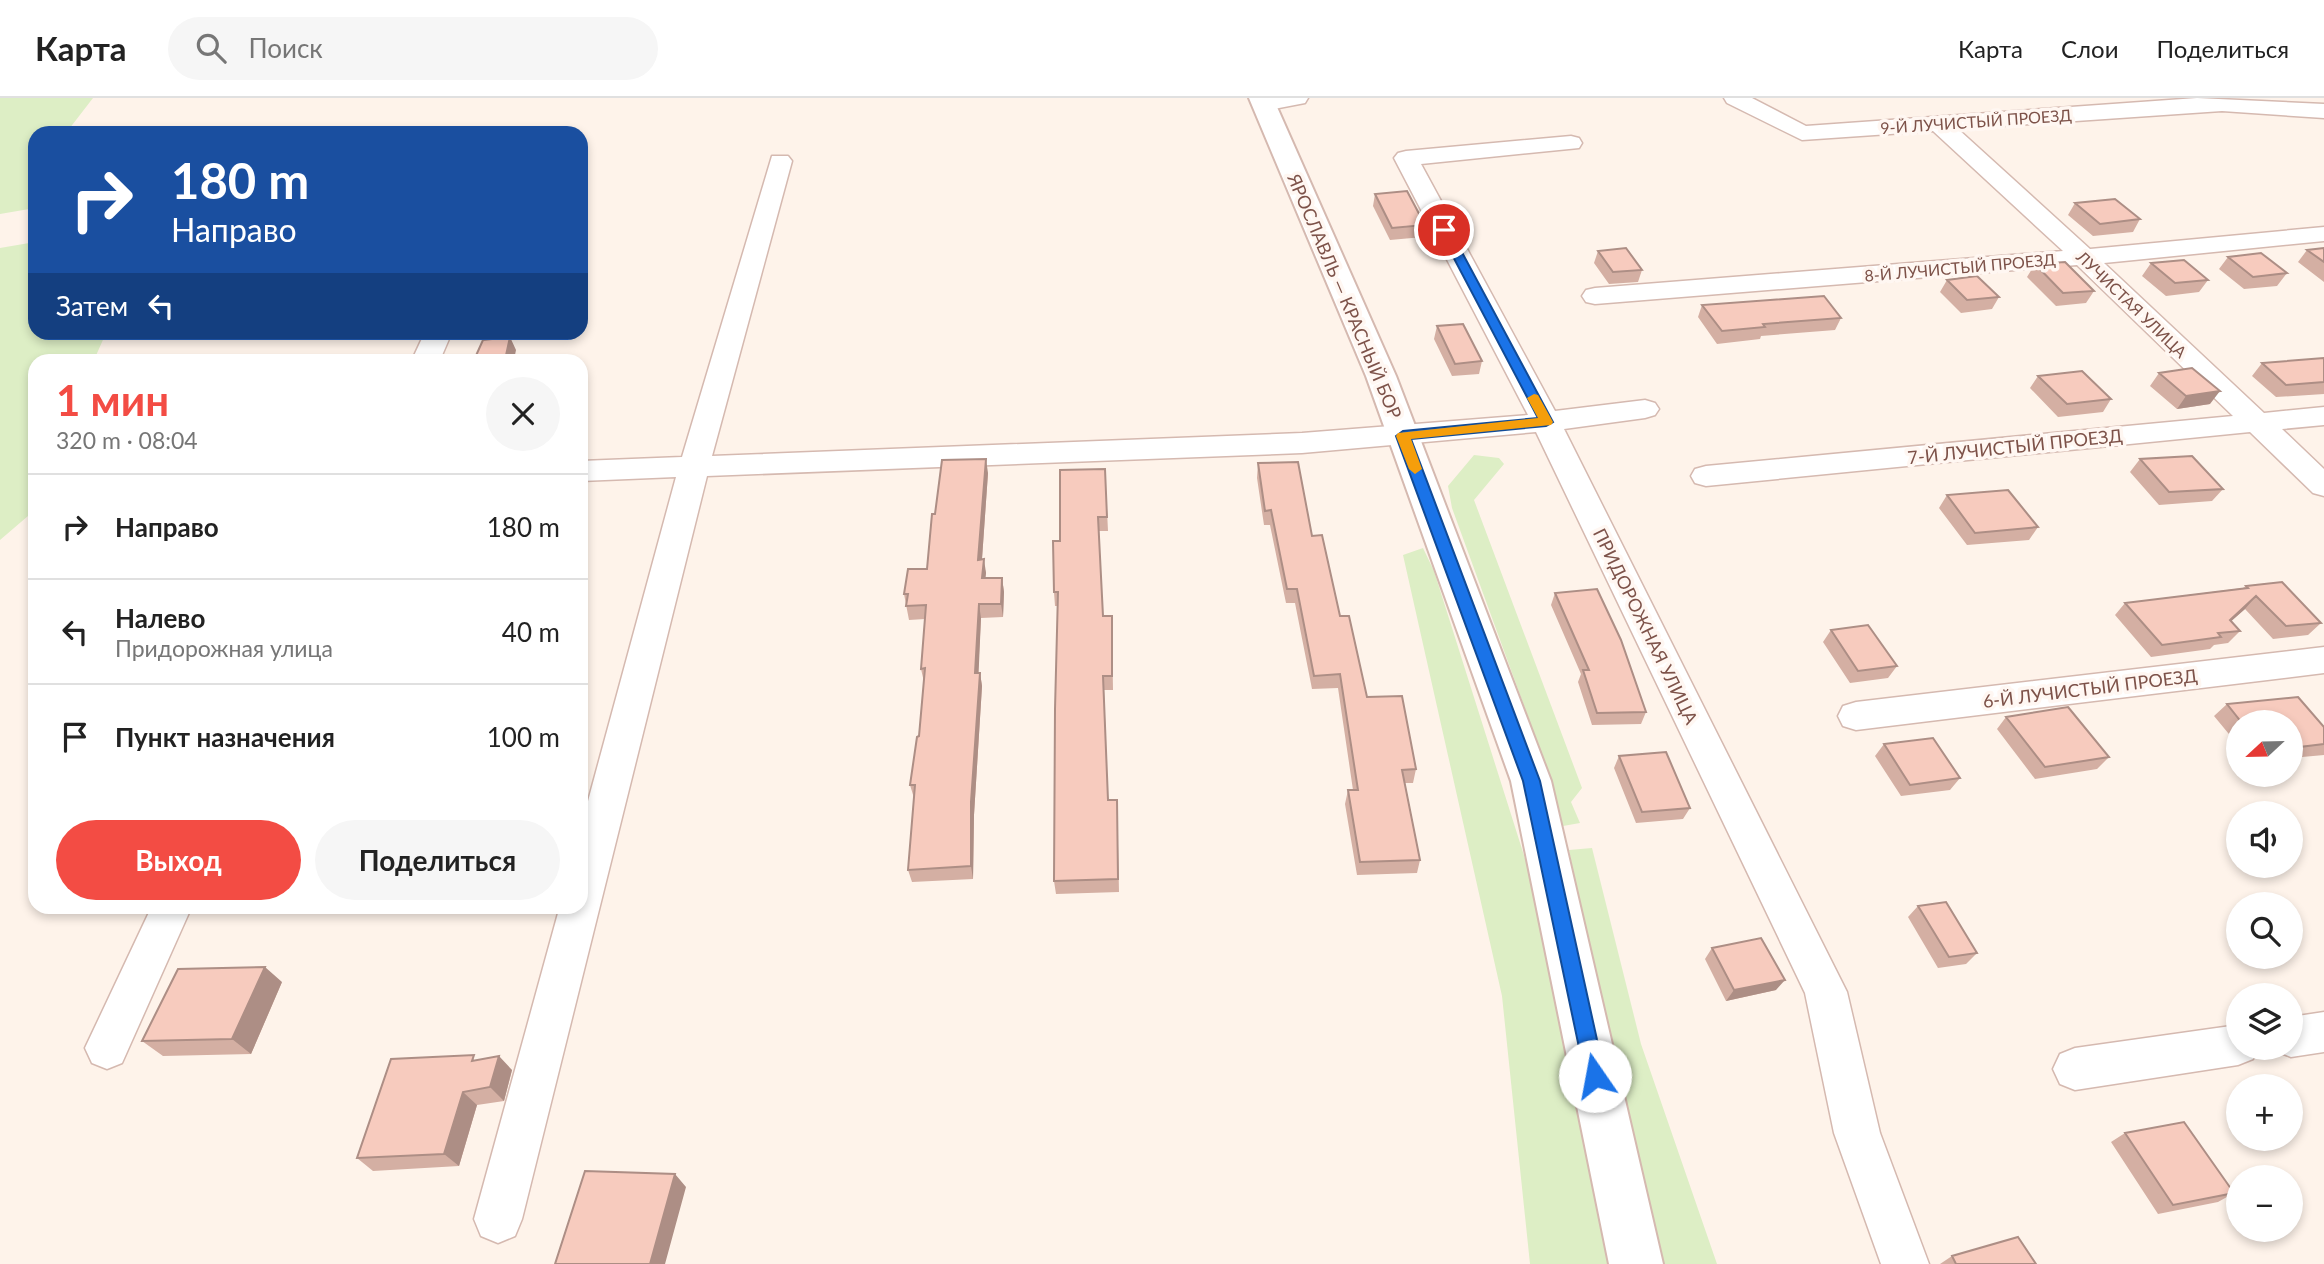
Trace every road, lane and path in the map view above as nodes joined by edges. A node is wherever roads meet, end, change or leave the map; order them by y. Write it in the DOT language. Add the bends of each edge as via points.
graph roads {
  1 [pos="1735,98"];
  2 [pos="2147,98"];
  3 [pos="1274,100"];
  4 [pos="2226,104"];
  5 [pos="2324,111"];
  6 [pos="1939,124"];
  7 [pos="1571,144"];
  8 [pos="780,162"];
  9 [pos="2324,234"];
  10 [pos="2083,257"];
  11 [pos="1595,296"];
  12 [pos="1645,409"];
  13 [pos="2324,416"];
  14 [pos="1546,422"];
  15 [pos="2257,422"];
  16 [pos="1403,436"];
  17 [pos="694,467"];
  18 [pos="588,471"];
  19 [pos="1706,476"];
  20 [pos="2324,485"];
  21 [pos="2324,660"];
  22 [pos="1857,716"];
  23 [pos="588,874"];
  24 [pos="168,914"];
  25 [pos="578,914"];
  26 [pos="2324,1032"];
  27 [pos="2303,1035"];
  28 [pos="2226,1047"];
  29 [pos="107,1048"];
  30 [pos="2075,1069"];
  31 [pos="498,1219"];
  32 [pos="1636,1264"];
  33 [pos="1905,1264"];
  1 -- 6 [label="street, 9-Й ЛУЧИСТЫЙ ПРОЕЗД" via="1802,133"];
  2 -- 4 [label="street"];
  3 -- 16 [label="street, ЯРОСЛАВЛЬ — КРАСНЫЙ БОР"];
  4 -- 5 [label="street"];
  4 -- 6 [label="street, 9-Й ЛУЧИСТЫЙ ПРОЕЗД"];
  6 -- 10 [label="street, ЛУЧИСТАЯ УЛИЦА"];
  7 -- 14 [label="street, ПРИДОРОЖНАЯ УЛИЦА" via="1406,158"];
  8 -- 17 [label="street"];
  9 -- 10 [label="street, 8-Й ЛУЧИСТЫЙ ПРОЕЗД"];
  10 -- 11 [label="street, 8-Й ЛУЧИСТЫЙ ПРОЕЗД"];
  10 -- 15 [label="street, ЛУЧИСТАЯ УЛИЦА"];
  12 -- 14 [label="street"];
  13 -- 15 [label="street, 7-Й ЛУЧИСТЫЙ ПРОЕЗД"];
  14 -- 16 [label="street"];
  14 -- 33 [label="street, ПРИДОРОЖНАЯ УЛИЦА" via="1826,992 1857,1133"];
  15 -- 19 [label="street, 7-Й ЛУЧИСТЫЙ ПРОЕЗД"];
  15 -- 20 [label="street, ЛУЧИСТАЯ УЛИЦА"];
  16 -- 17 [label="street"];
  16 -- 32 [label="street, ЯРОСЛАВЛЬ — КРАСНЫЙ БОР" via="1531,781"];
  17 -- 18 [label="street"];
  17 -- 23 [label="street"];
  21 -- 22 [label="street, 6-Й ЛУЧИСТЫЙ ПРОЕЗД"];
  24 -- 29 [label="street"];
  25 -- 31 [label="street"];
  26 -- 27 [label="street"];
  28 -- 30 [label="street"];
}
